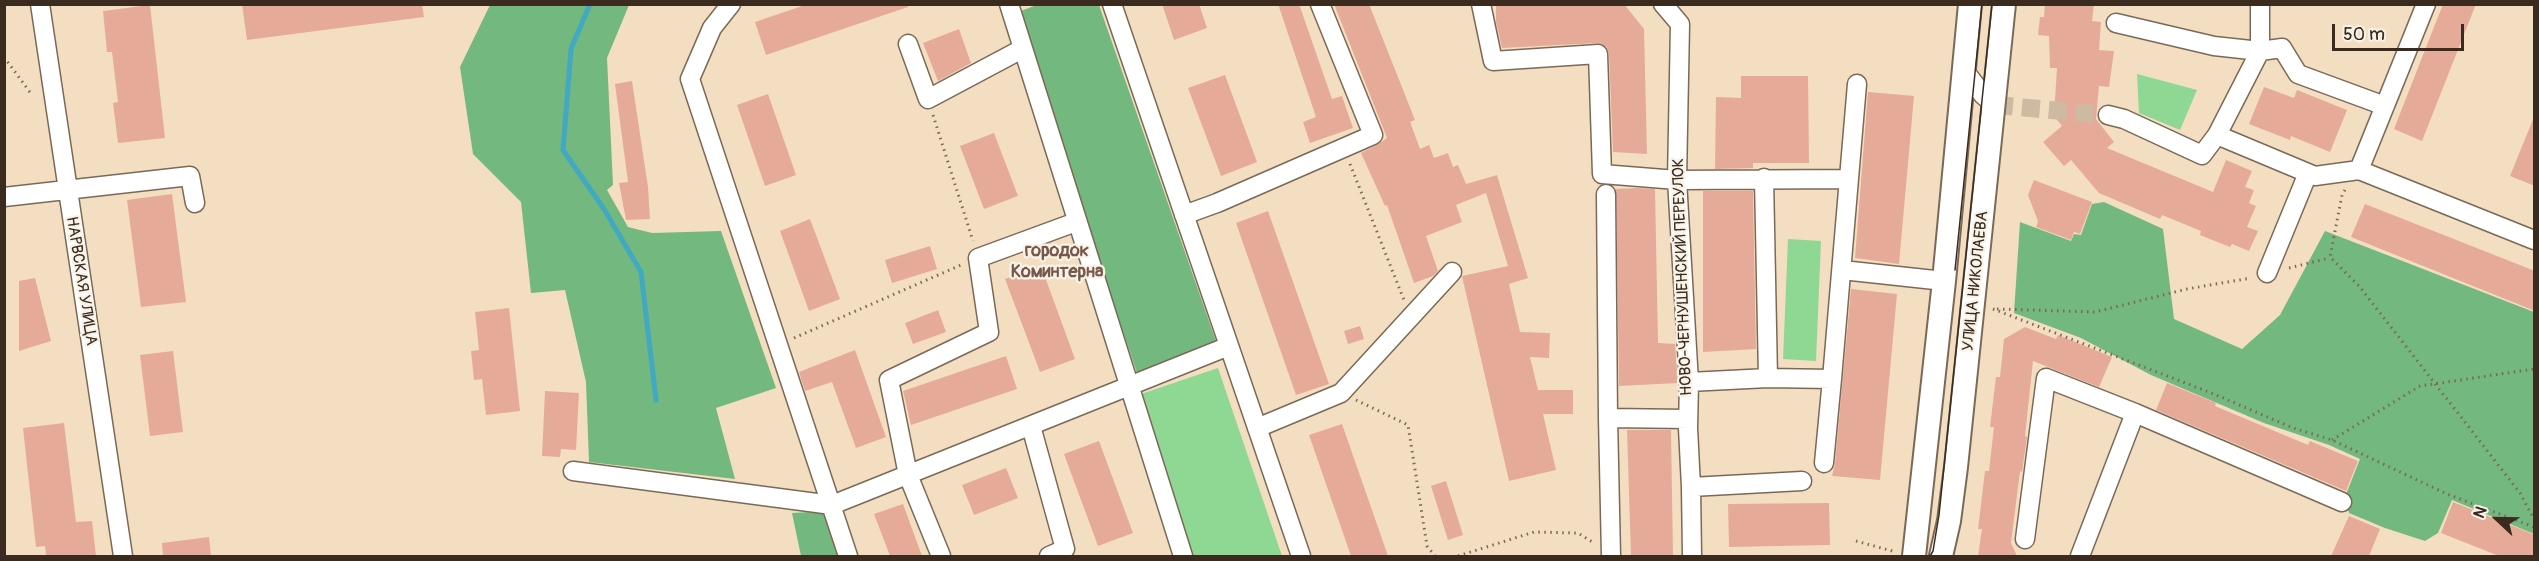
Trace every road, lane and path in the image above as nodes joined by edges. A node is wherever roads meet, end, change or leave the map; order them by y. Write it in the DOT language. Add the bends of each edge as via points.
graph roads {
  1 [pos="731,4"];
  2 [pos="1009,4"];
  3 [pos="1112,4"];
  4 [pos="1320,4"];
  5 [pos="1481,4"];
  6 [pos="1663,4"];
  7 [pos="1970,4"];
  8 [pos="2004,4"];
  9 [pos="2260,4"];
  10 [pos="2426,4"];
  11 [pos="38,5"];
  12 [pos="2116,22"];
  13 [pos="908,44"];
  14 [pos="1022,49"];
  15 [pos="2260,51"];
  16 [pos="4,57"];
  17 [pos="1964,70"];
  18 [pos="1857,84"];
  19 [pos="32,95"];
  20 [pos="928,99"];
  21 [pos="1995,105"];
  22 [pos="2385,106"];
  23 [pos="2108,115"];
  24 [pos="2217,135"];
  25 [pos="1344,148"];
  26 [pos="2360,170"];
  27 [pos="2308,173"];
  28 [pos="1764,178"];
  29 [pos="1849,179"];
  30 [pos="1677,180"];
  31 [pos="67,190"];
  32 [pos="1606,194"];
  33 [pos="4,197"];
  34 [pos="195,203"];
  35 [pos="1184,215"];
  36 [pos="1076,222"];
  37 [pos="2535,240"];
  38 [pos="978,258"];
  39 [pos="2330,258"];
  40 [pos="1842,270"];
  41 [pos="1452,272"];
  42 [pos="2266,273"];
  43 [pos="1944,281"];
  44 [pos="1411,317"];
  45 [pos="778,345"];
  46 [pos="1229,346"];
  47 [pos="2535,369"];
  48 [pos="1768,378"];
  49 [pos="1832,380"];
  50 [pos="1689,382"];
  51 [pos="2435,383"];
  52 [pos="1128,387"];
  53 [pos="1341,393"];
  54 [pos="2135,413"];
  55 [pos="1608,418"];
  56 [pos="1688,419"];
  57 [pos="1031,426"];
  58 [pos="1257,428"];
  59 [pos="2332,440"];
  60 [pos="1824,463"];
  61 [pos="573,471"];
  62 [pos="908,475"];
  63 [pos="1802,481"];
  64 [pos="1691,487"];
  65 [pos="2342,502"];
  66 [pos="832,505"];
  67 [pos="2535,519"];
  68 [pos="2535,527"];
  69 [pos="2025,539"];
  70 [pos="1857,541"];
  71 [pos="1907,554"];
  72 [pos="1611,555"];
  73 [pos="123,556"];
  74 [pos="848,556"];
  75 [pos="941,556"];
  76 [pos="1049,556"];
  77 [pos="1183,556"];
  78 [pos="1301,556"];
  79 [pos="1435,556"];
  80 [pos="1458,556"];
  81 [pos="1692,556"];
  82 [pos="1941,556"];
  83 [pos="2080,556"];
  1 -- 45 [label="street" via="712,28 690,80"];
  2 -- 14 [label="street"];
  3 -- 35 [label="street"];
  4 -- 25 [label="street" via="1372,135"];
  5 -- 30 [label="street" via="1493,61 1598,54 1602,174"];
  6 -- 30 [label="street, НОВО-ЧЕРНУШЕНСКИЙ ПЕРЕУЛОК" via="1680,24"];
  7 -- 17 [label="main road, УЛИЦА НИКОЛАЕВА"];
  8 -- 21 [label="main road, УЛИЦА НИКОЛАЕВА"];
  9 -- 15 [label="street"];
  10 -- 22 [label="street"];
  11 -- 31 [label="street, НАРВСКАЯ УЛИЦА"];
  12 -- 15 [label="street" via="2214,46"];
  13 -- 20 [label="street"];
  14 -- 20 [label="street"];
  14 -- 36 [label="street"];
  15 -- 22 [label="street" via="2282,48 2298,74"];
  15 -- 24 [label="street"];
  16 -- 19 [label="path"];
  17 -- 21 [label="street"];
  17 -- 43 [label="main road, УЛИЦА НИКОЛАЕВА"];
  18 -- 29 [label="street"];
  20 -- 38 [label="path"];
  21 -- 82 [label="main road, УЛИЦА НИКОЛАЕВА" via="1956,467"];
  22 -- 26 [label="street"];
  23 -- 24 [label="street" via="2202,155"];
  24 -- 27 [label="street"];
  25 -- 35 [label="street"];
  25 -- 44 [label="path"];
  26 -- 27 [label="street" via="2315,176"];
  26 -- 37 [label="street"];
  26 -- 39 [label="path" via="2342,195"];
  27 -- 42 [label="street"];
  28 -- 29 [label="street"];
  28 -- 30 [label="street"];
  28 -- 48 [label="street"];
  29 -- 40 [label="street"];
  30 -- 50 [label="street, НОВО-ЧЕРНУШЕНСКИЙ ПЕРЕУЛОК"];
  31 -- 33 [label="street"];
  31 -- 34 [label="street" via="190,176"];
  31 -- 73 [label="street, НАРВСКАЯ УЛИЦА"];
  32 -- 55 [label="street"];
  35 -- 46 [label="street"];
  36 -- 38 [label="street"];
  36 -- 52 [label="street"];
  38 -- 45 [label="path"];
  38 -- 62 [label="street" via="989,332 889,380"];
  39 -- 42 [label="path"];
  39 -- 51 [label="path" via="2359,286"];
  40 -- 43 [label="street"];
  40 -- 49 [label="street"];
  41 -- 44 [label="street"];
  42 -- 59 [label="path" via="2095,312 1993,309"];
  43 -- 71 [label="main road, УЛИЦА НИКОЛАЕВА"];
  44 -- 53 [label="street"];
  45 -- 66 [label="street"];
  46 -- 52 [label="street"];
  46 -- 58 [label="street"];
  47 -- 51 [label="path"];
  48 -- 49 [label="street"];
  48 -- 50 [label="street"];
  49 -- 60 [label="street"];
  50 -- 56 [label="street, НОВО-ЧЕРНУШЕНСКИЙ ПЕРЕУЛОК"];
  51 -- 59 [label="path" via="2420,386"];
  51 -- 67 [label="path" via="2520,493"];
  52 -- 57 [label="street"];
  52 -- 77 [label="street"];
  53 -- 58 [label="street"];
  53 -- 79 [label="path" via="1408,425 1427,546"];
  54 -- 65 [label="street"];
  54 -- 69 [label="street" via="2046,378"];
  54 -- 83 [label="street"];
  55 -- 56 [label="street"];
  55 -- 72 [label="street"];
  56 -- 64 [label="street, НОВО-ЧЕРНУШЕНСКИЙ ПЕРЕУЛОК"];
  57 -- 62 [label="street"];
  57 -- 76 [label="street" via="1065,549"];
  58 -- 78 [label="street"];
  59 -- 68 [label="path" via="2447,494"];
  61 -- 66 [label="street"];
  62 -- 66 [label="street"];
  62 -- 75 [label="street"];
  63 -- 64 [label="street"];
  64 -- 81 [label="street, НОВО-ЧЕРНУШЕНСКИЙ ПЕРЕУЛОК"];
  66 -- 74 [label="street"];
  70 -- 71 [label="path"];
  72 -- 80 [label="path" via="1578,533 1534,532"];
}
